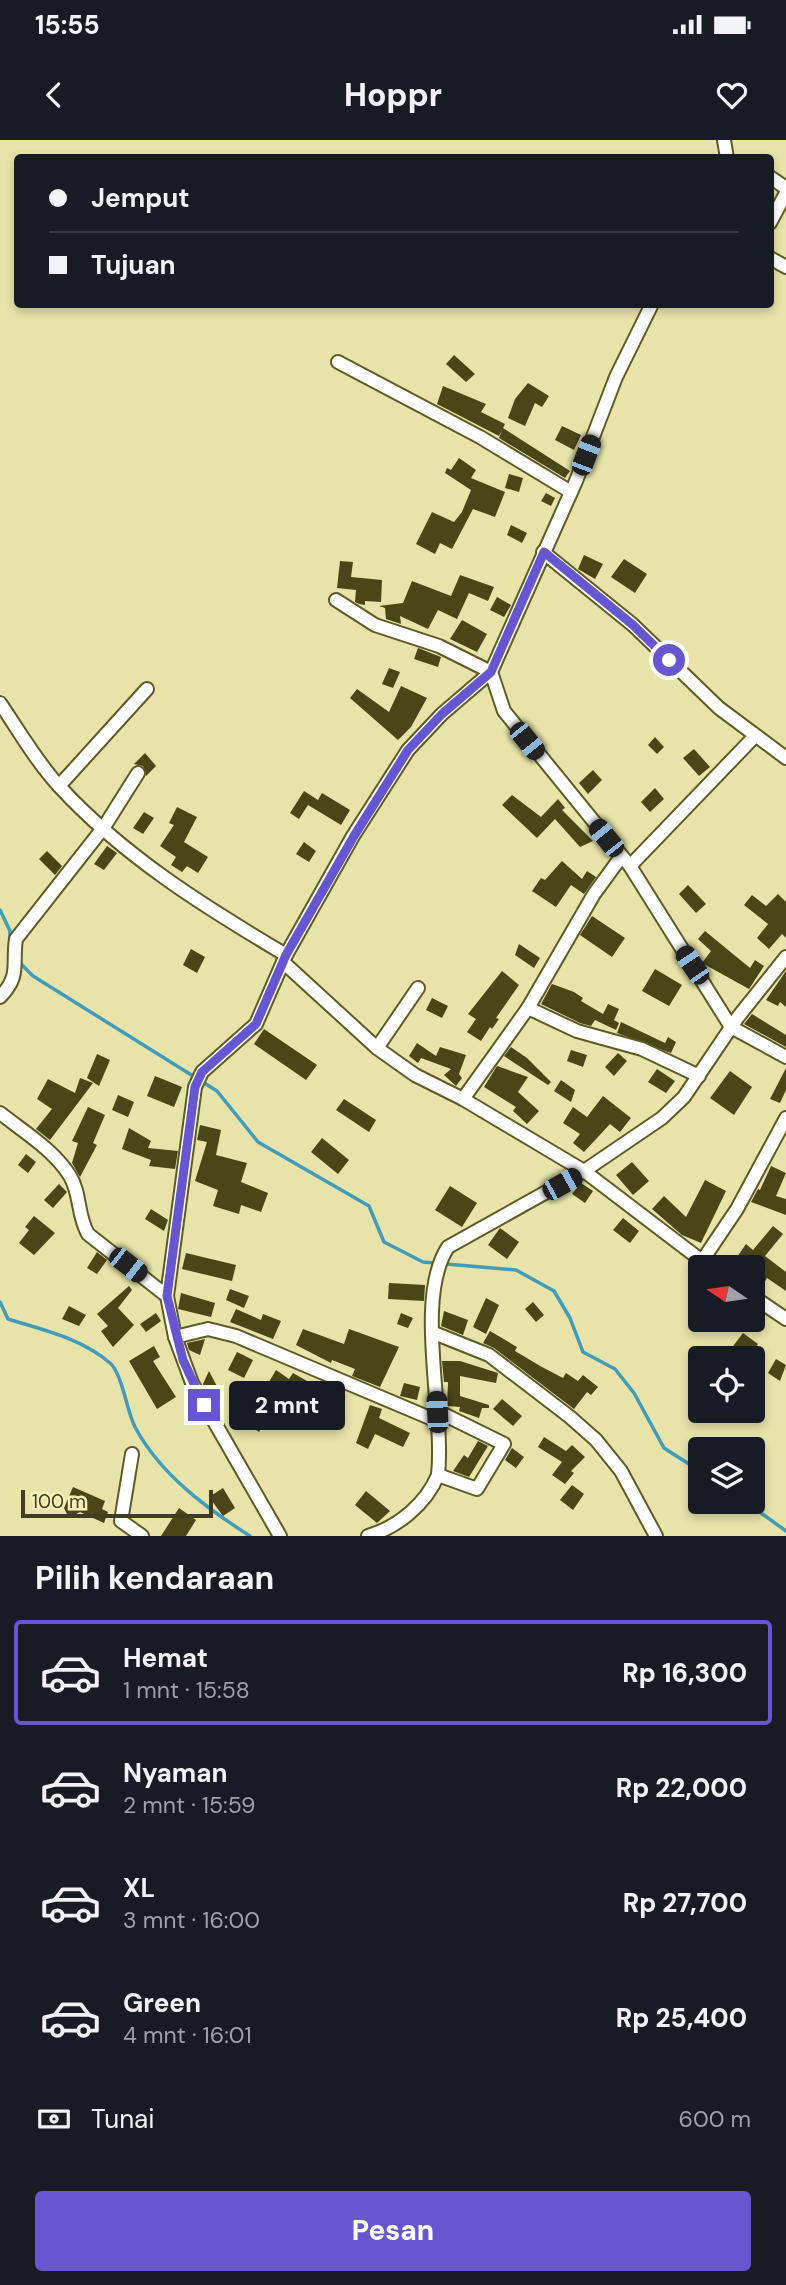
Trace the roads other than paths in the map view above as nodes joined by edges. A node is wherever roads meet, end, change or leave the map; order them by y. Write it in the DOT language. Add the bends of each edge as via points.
graph roads {
  1 [pos="786,191"];
  2 [pos="774,215"];
  3 [pos="650,308"];
  4 [pos="338,362"];
  5 [pos="571,492"];
  6 [pos="544,552"];
  7 [pos="336,600"];
  8 [pos="491,672"];
  9 [pos="147,689"];
  10 [pos="0,703"];
  11 [pos="755,736"];
  12 [pos="786,758"];
  13 [pos="138,773"];
  14 [pos="59,786"];
  15 [pos="104,827"];
  16 [pos="626,862"];
  17 [pos="786,957"];
  18 [pos="284,959"];
  19 [pos="418,988"];
  20 [pos="0,997"];
  21 [pos="528,1008"];
  22 [pos="731,1027"];
  23 [pos="377,1048"];
  24 [pos="786,1057"];
  25 [pos="699,1076"];
  26 [pos="463,1099"];
  27 [pos="0,1113"];
  28 [pos="786,1118"];
  29 [pos="584,1171"];
  30 [pos="694,1255"];
  31 [pos="711,1255"];
  32 [pos="167,1296"];
  33 [pos="765,1305"];
  34 [pos="786,1319"];
  35 [pos="434,1333"];
  36 [pos="175,1337"];
  37 [pos="437,1416"];
  38 [pos="132,1454"];
  39 [pos="438,1475"];
  40 [pos="388,1534"];
  41 [pos="142,1536"];
  42 [pos="280,1536"];
  43 [pos="368,1536"];
  44 [pos="656,1536"];
  1 -- 2 [label="street"];
  3 -- 5 [label="street" via="616,377"];
  4 -- 5 [label="street"];
  5 -- 6 [label="street"];
  6 -- 8 [label="street"];
  6 -- 11 [label="street"];
  7 -- 8 [label="street" via="374,625 439,646"];
  8 -- 16 [label="street" via="504,711"];
  8 -- 18 [label="street" via="408,750"];
  9 -- 14 [label="street"];
  10 -- 14 [label="street"];
  11 -- 12 [label="street"];
  11 -- 16 [label="street"];
  13 -- 15 [label="street"];
  14 -- 15 [label="street"];
  15 -- 18 [label="street" via="183,893"];
  15 -- 20 [label="street" via="16,940 17,965 12,982"];
  16 -- 21 [label="street" via="594,894"];
  16 -- 22 [label="street"];
  17 -- 22 [label="street"];
  18 -- 23 [label="street"];
  18 -- 32 [label="street" via="256,1024 202,1072 195,1087"];
  19 -- 23 [label="street"];
  21 -- 25 [label="street" via="577,1031 642,1049"];
  21 -- 26 [label="street"];
  22 -- 24 [label="street"];
  22 -- 25 [label="street"];
  23 -- 26 [label="street" via="415,1075"];
  25 -- 29 [label="street" via="662,1118"];
  26 -- 29 [label="street"];
  27 -- 32 [label="street" via="53,1154 70,1177 80,1221 88,1234"];
  28 -- 31 [label="street"];
  29 -- 30 [label="street"];
  29 -- 35 [label="street" via="449,1247 434,1283"];
  32 -- 36 [label="street"];
  33 -- 34 [label="street"];
  35 -- 37 [label="street"];
  35 -- 44 [label="street" via="489,1355 587,1432 621,1471"];
  36 -- 37 [label="street" via="208,1329 236,1336"];
  36 -- 42 [label="street" via="192,1383"];
  37 -- 39 [label="street"];
  37 -- 39 [label="street" via="504,1444 477,1489"];
  38 -- 41 [label="street" via="121,1521"];
  39 -- 40 [label="street" via="430,1494"];
  40 -- 43 [label="street"];
}
